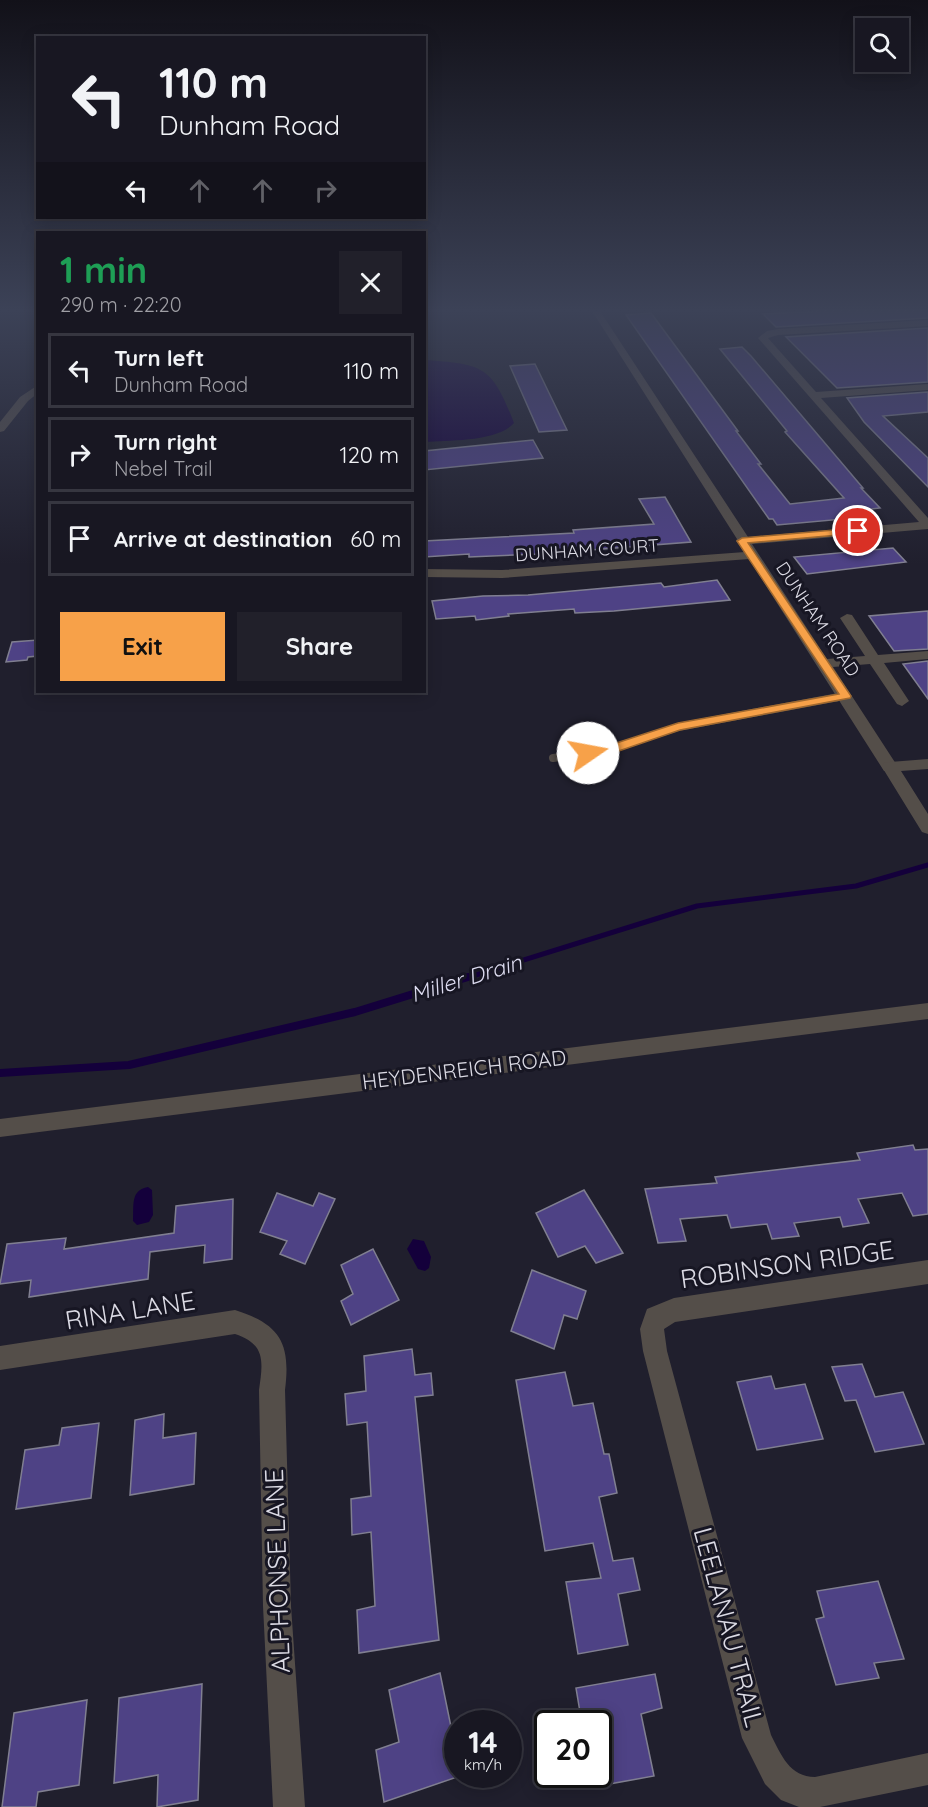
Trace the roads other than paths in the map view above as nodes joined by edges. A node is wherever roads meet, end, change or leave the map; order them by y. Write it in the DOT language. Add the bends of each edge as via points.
graph roads {
  1 [pos="29,395"];
  2 [pos="650,395"];
  3 [pos="814,395"];
  4 [pos="0,429"];
  5 [pos="928,525"];
  6 [pos="742,541"];
  7 [pos="751,555"];
  8 [pos="426,573"];
  9 [pos="847,618"];
  10 [pos="928,655"];
  11 [pos="874,659"];
  12 [pos="825,663"];
  13 [pos="846,696"];
  14 [pos="902,701"];
  15 [pos="554,758"];
  16 [pos="928,764"];
  17 [pos="890,767"];
  18 [pos="928,828"];
  19 [pos="928,1011"];
  20 [pos="0,1128"];
  21 [pos="928,1272"];
  22 [pos="656,1318"];
  23 [pos="266,1336"];
  24 [pos="0,1358"];
  25 [pos="928,1769"];
  26 [pos="289,1807"];
  1 -- 4 [label="street"];
  2 -- 6 [label="street, DUNHAM ROAD"];
  3 -- 5 [label="street"];
  5 -- 6 [label="street"];
  6 -- 7 [label="street, DUNHAM ROAD"];
  7 -- 8 [label="street, DUNHAM COURT" via="502,574"];
  7 -- 12 [label="street, DUNHAM ROAD"];
  9 -- 11 [label="street"];
  10 -- 11 [label="street"];
  11 -- 12 [label="street"];
  11 -- 14 [label="street"];
  12 -- 13 [label="street, DUNHAM ROAD"];
  13 -- 15 [label="lane" via="678,727 606,751"];
  13 -- 17 [label="street, DUNHAM ROAD"];
  16 -- 17 [label="street"];
  17 -- 18 [label="street, DUNHAM ROAD"];
  19 -- 20 [label="street, HEYDENREICH ROAD"];
  21 -- 22 [label="street, ROBINSON RIDGE" via="698,1305 665,1312"];
  22 -- 25 [label="street, LEELANAU TRAIL" via="653,1342 757,1738 768,1762 782,1783 807,1797 830,1788"];
  23 -- 24 [label="street, RINA LANE" via="235,1322"];
  23 -- 26 [label="street, ALPHONSE LANE" via="276,1366 272,1390 277,1606"];
}
